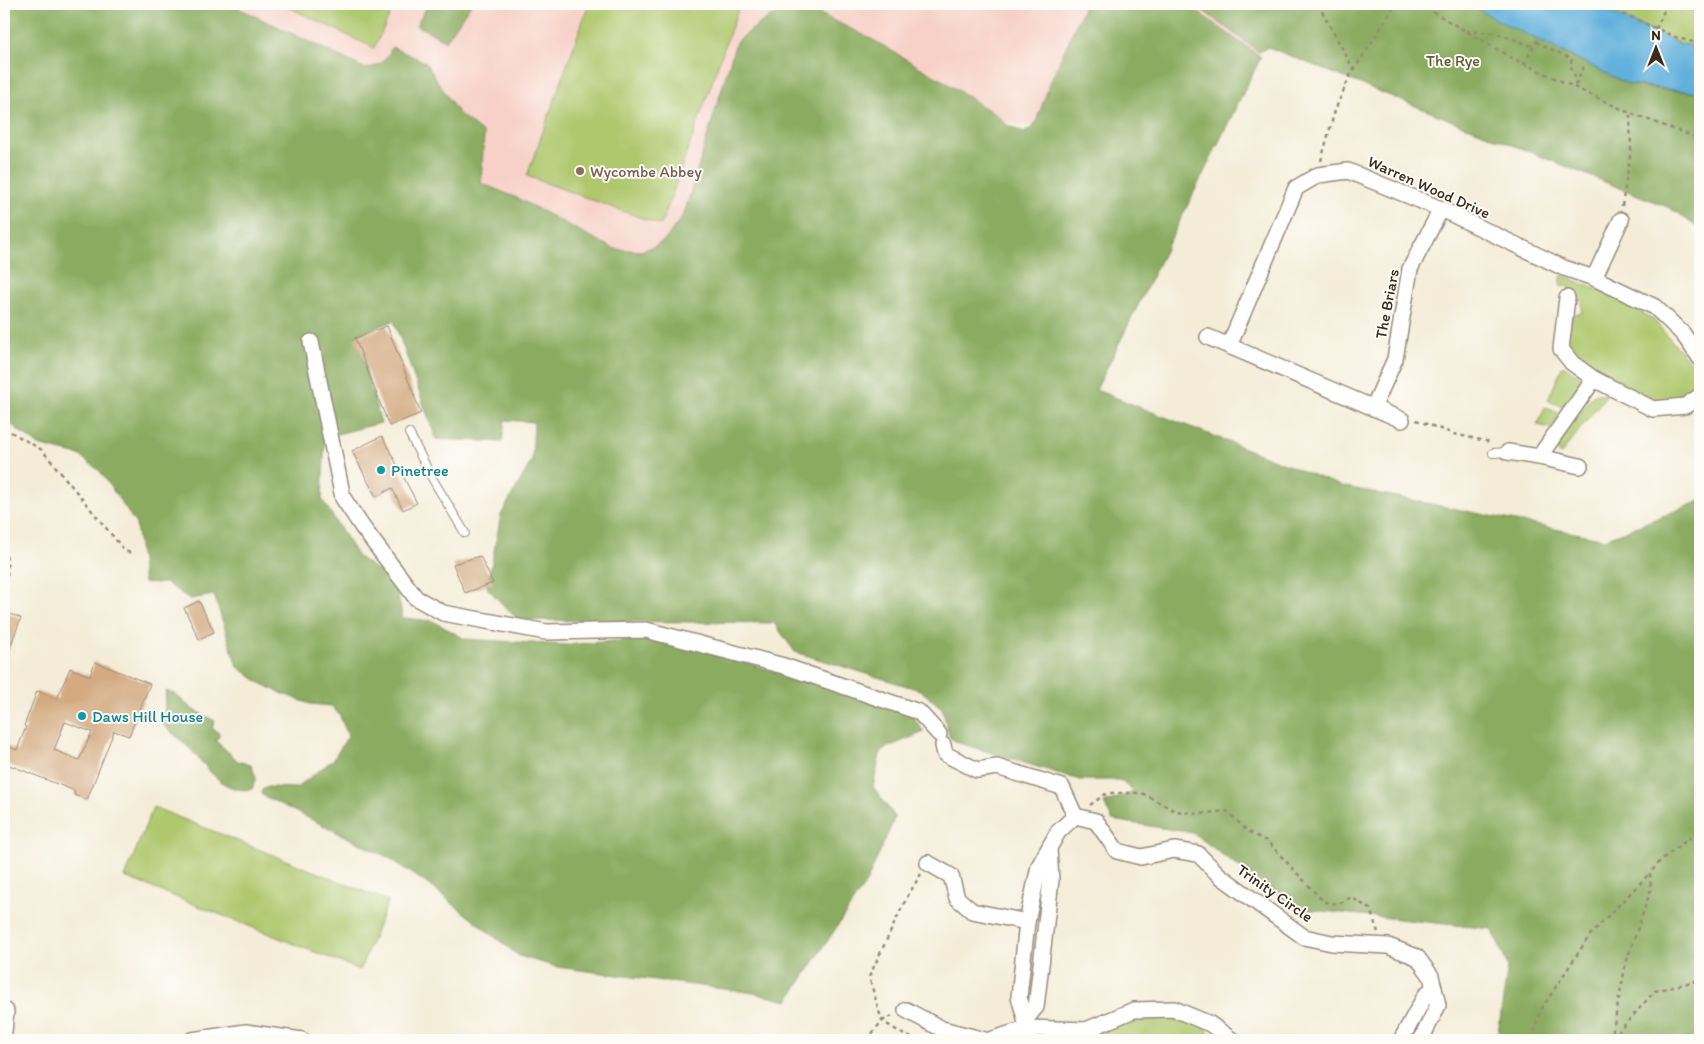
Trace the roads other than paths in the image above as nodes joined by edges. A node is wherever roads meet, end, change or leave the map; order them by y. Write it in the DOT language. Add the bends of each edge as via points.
graph roads {
  1 [pos="1442,209"];
  2 [pos="1621,220"];
  3 [pos="1594,278"];
  4 [pos="1567,298"];
  5 [pos="1208,337"];
  6 [pos="311,342"];
  7 [pos="1230,346"];
  8 [pos="1700,358"];
  9 [pos="1594,379"];
  10 [pos="1700,396"];
  11 [pos="1373,408"];
  12 [pos="1402,420"];
  13 [pos="409,432"];
  14 [pos="1501,452"];
  15 [pos="1539,458"];
  16 [pos="1580,466"];
  17 [pos="466,533"];
  18 [pos="1074,816"];
  19 [pos="1049,849"];
  20 [pos="928,863"];
  21 [pos="1027,922"];
  22 [pos="1434,987"];
  23 [pos="906,1010"];
  24 [pos="6,1012"];
  25 [pos="1027,1029"];
  26 [pos="10,1031"];
  27 [pos="1089,1035"];
  28 [pos="192,1040"];
  29 [pos="302,1040"];
  30 [pos="985,1040"];
  31 [pos="990,1040"];
  32 [pos="1232,1040"];
  33 [pos="1401,1040"];
  34 [pos="1421,1040"];
  1 -- 3 [label="street, Warren Wood Drive" via="1564,268"];
  1 -- 7 [label="street, Warren Wood Drive" via="1348,171 1318,175 1296,188"];
  1 -- 11 [label="street, The Briars" via="1410,269 1395,359"];
  2 -- 3 [label="street"];
  3 -- 8 [label="street, Warren Wood Drive" via="1655,307 1683,334"];
  4 -- 9 [label="street" via="1561,349 1572,363"];
  5 -- 7 [label="street"];
  6 -- 18 [label="street" via="343,498 416,598 443,613 536,630 646,630 784,666 919,712 941,740 945,754 977,770 997,767 1062,787"];
  7 -- 11 [label="street"];
  9 -- 10 [label="street" via="1653,409 1685,406"];
  9 -- 15 [label="street"];
  11 -- 12 [label="street"];
  13 -- 17 [label="lane" via="432,478"];
  14 -- 15 [label="street"];
  15 -- 16 [label="street"];
  18 -- 19 [label="street" via="1058,832"];
  18 -- 22 [label="street, Trinity Circle" via="1096,822 1117,850 1141,857 1174,850 1198,854 1219,875 1304,936 1332,943 1388,946 1417,957 1431,976"];
  19 -- 21 [label="street" via="1039,866"];
  19 -- 25 [label="street" via="1051,880 1036,1006"];
  20 -- 21 [label="street" via="952,876 957,898 972,911"];
  21 -- 25 [label="street" via="1019,997"];
  22 -- 33 [label="street"];
  22 -- 34 [label="street, Trinity Circle" via="1438,1005"];
  23 -- 30 [label="street" via="942,1029"];
  24 -- 26 [label="street"];
  25 -- 27 [label="street"];
  25 -- 31 [label="street"];
  27 -- 32 [label="street" via="1134,1010 1174,1009 1210,1024"];
  28 -- 29 [label="street" via="246,1032"];
}
